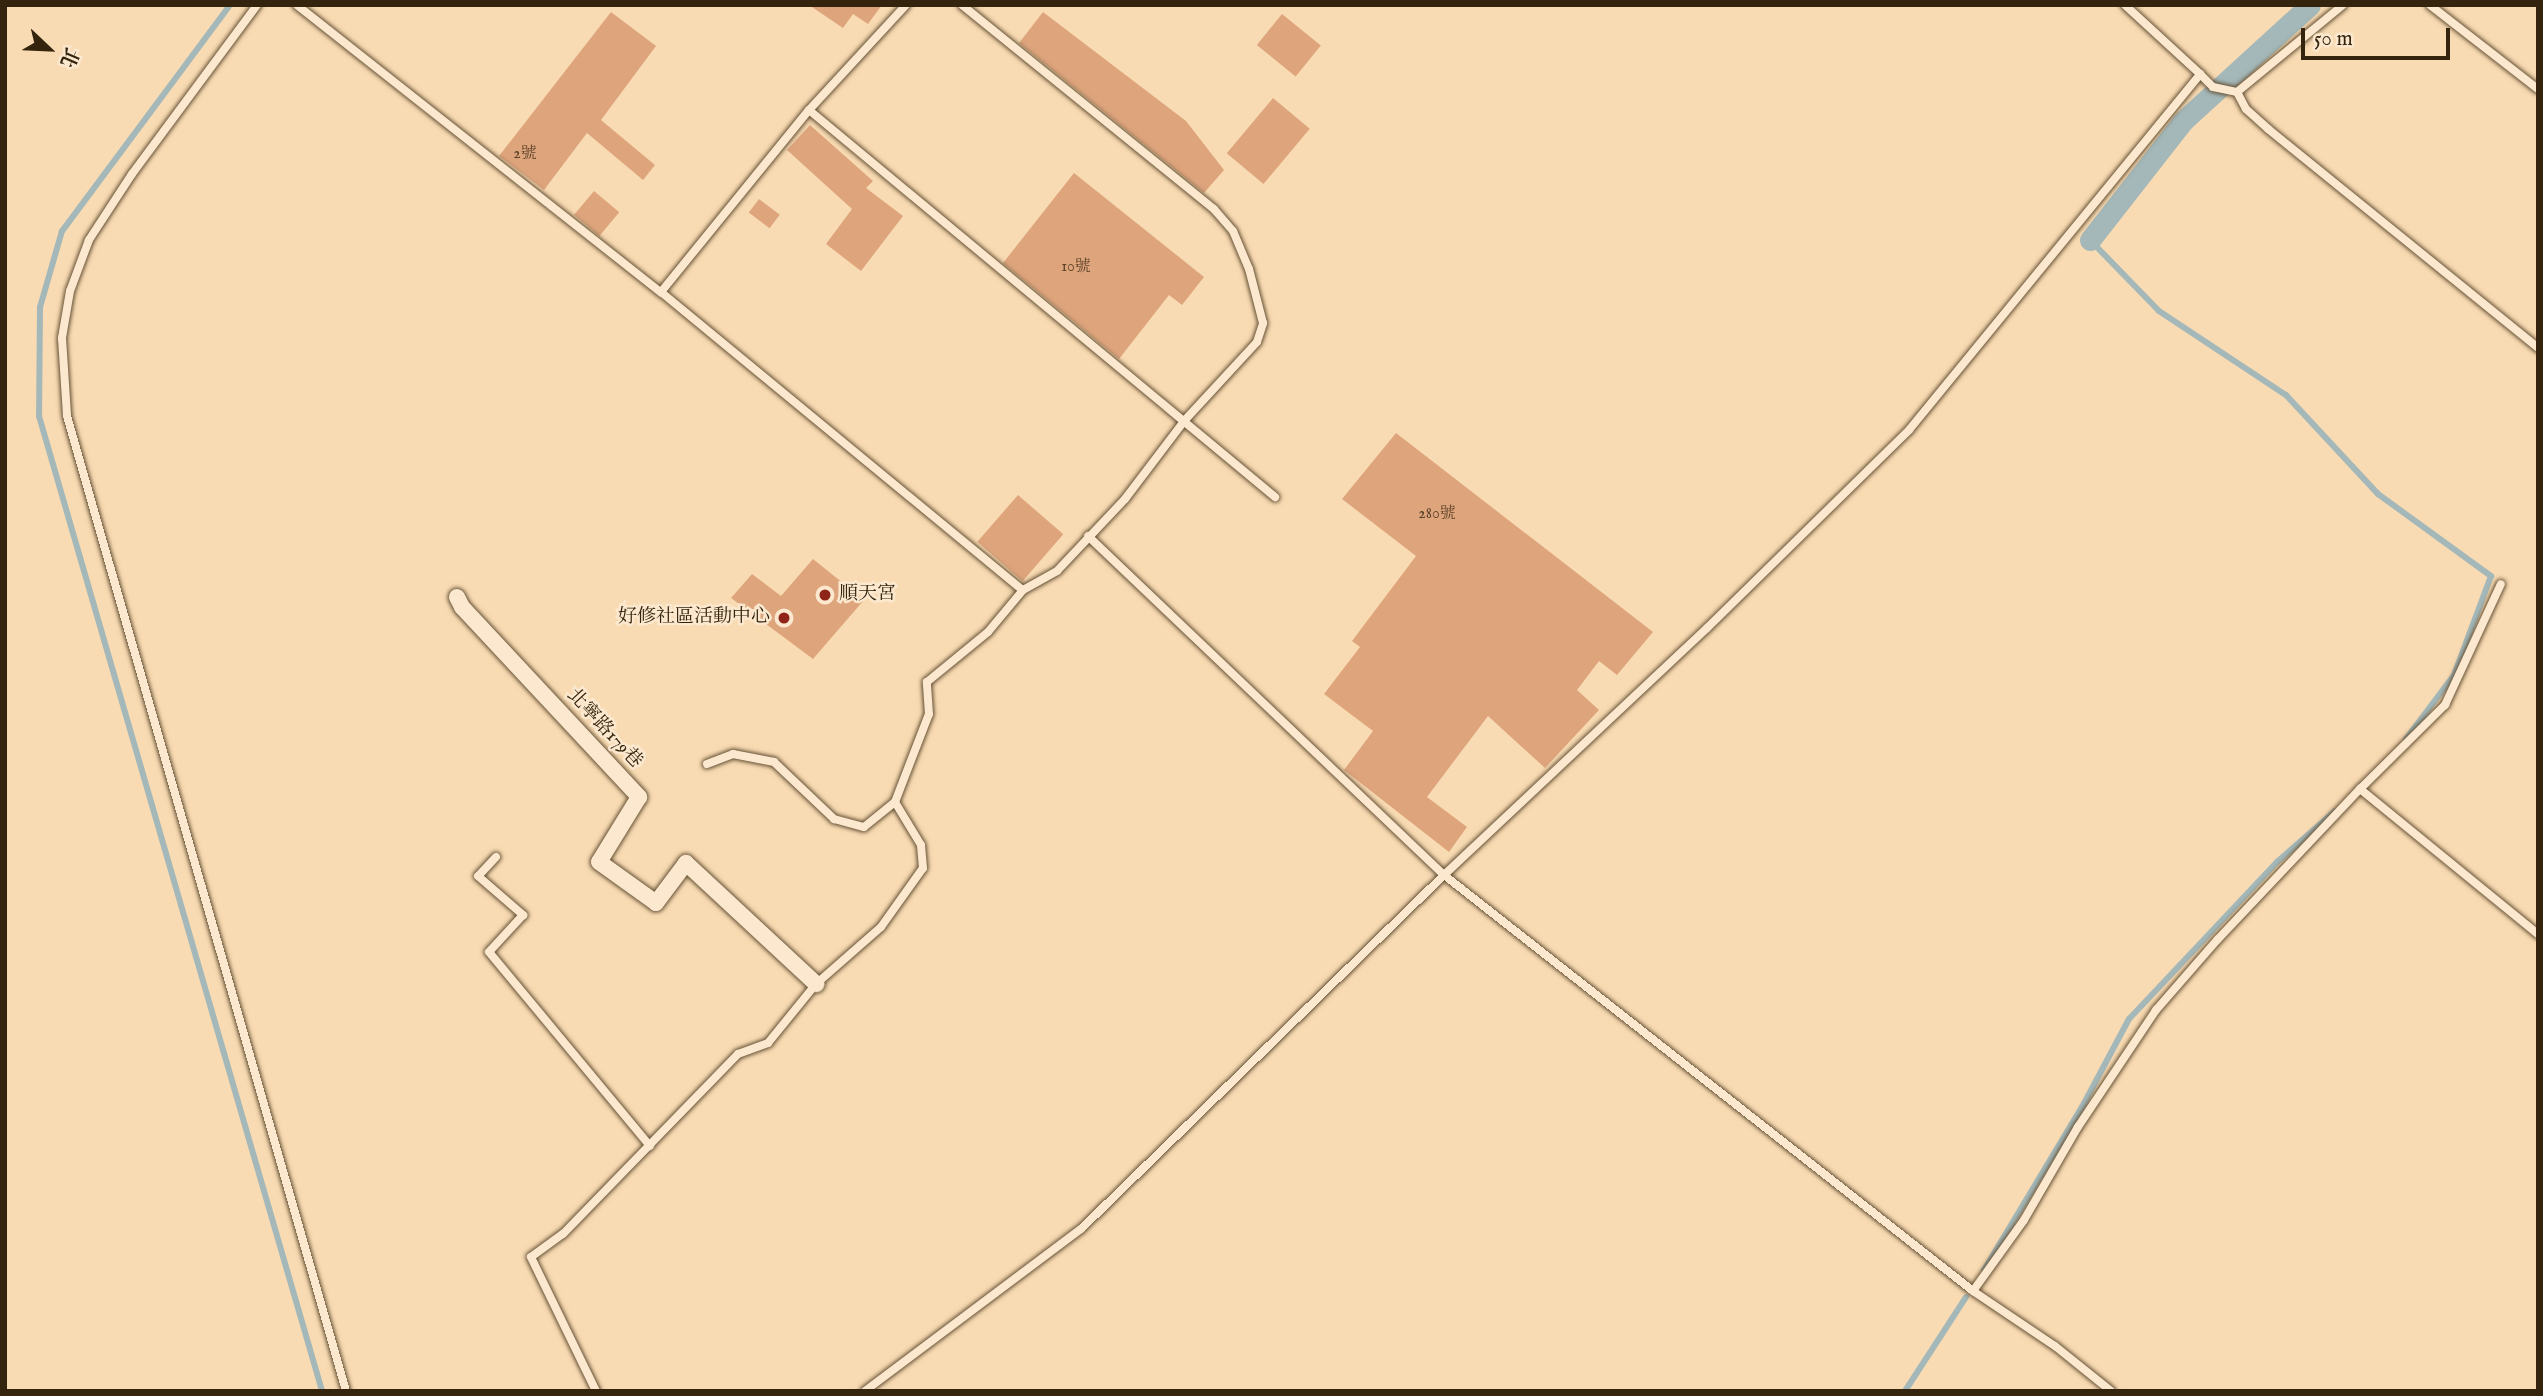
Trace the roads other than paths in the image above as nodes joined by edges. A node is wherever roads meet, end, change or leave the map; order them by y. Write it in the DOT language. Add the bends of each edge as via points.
graph roads {
  1 [pos="257,5"];
  2 [pos="297,5"];
  3 [pos="906,5"];
  4 [pos="962,5"];
  5 [pos="2125,5"];
  6 [pos="2343,5"];
  7 [pos="2430,5"];
  8 [pos="2200,74"];
  9 [pos="2538,89"];
  10 [pos="2232,91"];
  11 [pos="809,110"];
  12 [pos="661,292"];
  13 [pos="2538,348"];
  14 [pos="1185,420"];
  15 [pos="1275,497"];
  16 [pos="1088,536"];
  17 [pos="2501,584"];
  18 [pos="1023,590"];
  19 [pos="457,597"];
  20 [pos="707,764"];
  21 [pos="2360,789"];
  22 [pos="895,802"];
  23 [pos="496,857"];
  24 [pos="1444,875"];
  25 [pos="2538,934"];
  26 [pos="816,984"];
  27 [pos="650,1146"];
  28 [pos="1973,1291"];
  29 [pos="346,1391"];
  30 [pos="596,1391"];
  31 [pos="865,1391"];
  32 [pos="2111,1391"];
  1 -- 29 [label="lane" via="89,240 70,291 62,338 67,416"];
  2 -- 12 [label="lane"];
  3 -- 11 [label="lane"];
  4 -- 14 [label="lane" via="1214,209 1233,231 1263,323 1257,342"];
  5 -- 8 [label="lane"];
  6 -- 10 [label="lane"];
  7 -- 9 [label="lane"];
  8 -- 10 [label="lane" via="2213,87"];
  8 -- 24 [label="lane" via="1909,430"];
  10 -- 13 [label="lane" via="2268,129"];
  11 -- 12 [label="lane"];
  11 -- 14 [label="lane"];
  12 -- 18 [label="lane"];
  14 -- 15 [label="lane"];
  14 -- 16 [label="lane" via="1125,499"];
  16 -- 18 [label="lane" via="1057,571"];
  16 -- 24 [label="lane"];
  17 -- 21 [label="lane" via="2445,705"];
  18 -- 22 [label="lane" via="988,632 927,682 929,714"];
  19 -- 26 [label="street, 北寧路179巷" via="639,797 599,862 656,903 686,863"];
  20 -- 22 [label="lane" via="733,754 774,762 834,819 864,827"];
  21 -- 25 [label="lane"];
  21 -- 28 [label="lane" via="2155,1010 2024,1220"];
  22 -- 26 [label="lane" via="921,845 923,868 881,927"];
  23 -- 27 [label="lane" via="478,876 523,915 489,952"];
  24 -- 28 [label="lane"];
  24 -- 31 [label="lane" via="1081,1229"];
  26 -- 27 [label="lane" via="768,1043 738,1054"];
  27 -- 30 [label="lane" via="563,1234 531,1257"];
  28 -- 32 [label="lane" via="2055,1346"];
}
